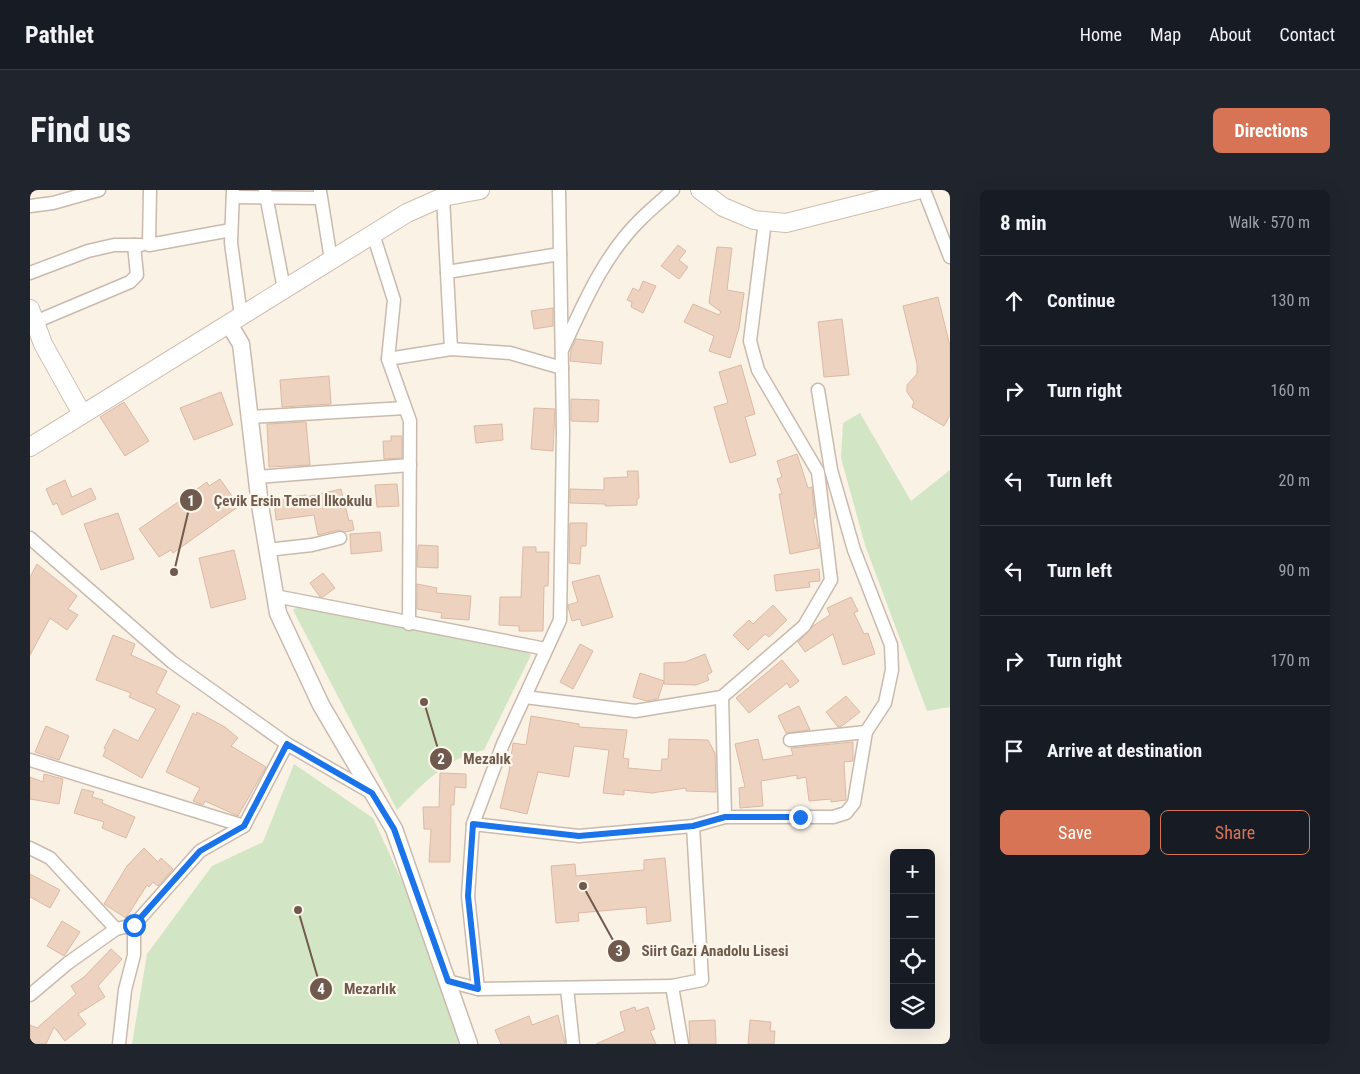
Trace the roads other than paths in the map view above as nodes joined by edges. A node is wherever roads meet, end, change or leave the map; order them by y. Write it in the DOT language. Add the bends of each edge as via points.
graph roads {
  1 [pos="99,190"];
  2 [pos="150,190"];
  3 [pos="478,190"];
  4 [pos="559,190"];
  5 [pos="672,190"];
  6 [pos="700,190"];
  7 [pos="917,190"];
  8 [pos="924,190"];
  9 [pos="233,194"];
  10 [pos="265,194"];
  11 [pos="320,194"];
  12 [pos="443,197"];
  13 [pos="30,206"];
  14 [pos="765,221"];
  15 [pos="231,230"];
  16 [pos="373,234"];
  17 [pos="134,245"];
  18 [pos="149,245"];
  19 [pos="560,254"];
  20 [pos="950,257"];
  21 [pos="330,260"];
  22 [pos="447,272"];
  23 [pos="30,273"];
  24 [pos="284,289"];
  25 [pos="32,315"];
  26 [pos="235,320"];
  27 [pos="36,346"];
  28 [pos="451,349"];
  29 [pos="562,350"];
  30 [pos="388,359"];
  31 [pos="562,368"];
  32 [pos="818,390"];
  33 [pos="405,408"];
  34 [pos="82,414"];
  35 [pos="249,417"];
  36 [pos="30,447"];
  37 [pos="410,465"];
  38 [pos="256,477"];
  39 [pos="30,538"];
  40 [pos="340,538"];
  41 [pos="267,550"];
  42 [pos="275,596"];
  43 [pos="409,624"];
  44 [pos="546,649"];
  45 [pos="525,697"];
  46 [pos="722,698"];
  47 [pos="866,732"];
  48 [pos="790,740"];
  49 [pos="287,744"];
  50 [pos="30,760"];
  51 [pos="372,793"];
  52 [pos="725,817"];
  53 [pos="473,824"];
  54 [pos="244,826"];
  55 [pos="693,826"];
  56 [pos="30,848"];
  57 [pos="134,925"];
  58 [pos="116,929"];
  59 [pos="448,981"];
  60 [pos="672,986"];
  61 [pos="567,988"];
  62 [pos="478,989"];
  63 [pos="30,995"];
  64 [pos="119,1044"];
  65 [pos="468,1044"];
  66 [pos="573,1044"];
  67 [pos="682,1044"];
  1 -- 13 [label="street"];
  2 -- 18 [label="street"];
  3 -- 12 [label="main road"];
  4 -- 19 [label="street"];
  5 -- 29 [label="street" via="640,219 619,244 593,284"];
  6 -- 14 [label="main road" via="723,208"];
  7 -- 14 [label="main road" via="786,223"];
  8 -- 20 [label="street"];
  9 -- 10 [label="street"];
  9 -- 15 [label="street"];
  10 -- 11 [label="street"];
  10 -- 24 [label="street"];
  11 -- 21 [label="street"];
  12 -- 16 [label="main road" via="407,213"];
  12 -- 22 [label="street"];
  14 -- 46 [label="street" via="750,341 758,370 818,472 831,580 804,626"];
  15 -- 18 [label="street"];
  15 -- 26 [label="street"];
  16 -- 21 [label="main road"];
  16 -- 30 [label="street" via="394,300"];
  17 -- 18 [label="street"];
  17 -- 23 [label="street" via="114,245 88,251"];
  17 -- 25 [label="street" via="138,275 130,282"];
  19 -- 22 [label="street"];
  19 -- 29 [label="street"];
  21 -- 24 [label="main road"];
  22 -- 28 [label="street"];
  24 -- 26 [label="main road"];
  25 -- 27 [label="main road"];
  26 -- 34 [label="main road"];
  26 -- 35 [label="street" via="241,344"];
  27 -- 34 [label="main road"];
  28 -- 30 [label="street"];
  28 -- 31 [label="street" via="510,352"];
  29 -- 31 [label="street"];
  30 -- 33 [label="street"];
  31 -- 44 [label="street" via="560,620"];
  32 -- 47 [label="street" via="831,470 854,550 891,645 892,670 885,703"];
  33 -- 35 [label="street"];
  33 -- 37 [label="street" via="410,421"];
  34 -- 36 [label="main road"];
  35 -- 38 [label="street"];
  37 -- 38 [label="street"];
  37 -- 43 [label="street"];
  38 -- 41 [label="street"];
  39 -- 49 [label="street" via="172,662"];
  40 -- 41 [label="street"];
  41 -- 42 [label="street"];
  42 -- 43 [label="street"];
  42 -- 51 [label="street" via="278,613 321,705"];
  43 -- 44 [label="street"];
  44 -- 45 [label="street"];
  45 -- 46 [label="street" via="635,711"];
  45 -- 53 [label="street"];
  46 -- 52 [label="street"];
  47 -- 48 [label="street"];
  47 -- 52 [label="street" via="854,803 846,813 833,818"];
  49 -- 51 [label="street"];
  49 -- 54 [label="street"];
  50 -- 54 [label="street"];
  51 -- 59 [label="street" via="394,829"];
  52 -- 55 [label="street"];
  53 -- 55 [label="street" via="579,836"];
  53 -- 62 [label="street" via="468,896"];
  54 -- 57 [label="street" via="200,851"];
  55 -- 60 [label="street" via="702,980"];
  56 -- 58 [label="street" via="50,858"];
  57 -- 58 [label="street"];
  57 -- 64 [label="street" via="134,955 125,990"];
  58 -- 63 [label="street"];
  59 -- 62 [label="street"];
  59 -- 65 [label="street"];
  60 -- 61 [label="street"];
  60 -- 67 [label="street"];
  61 -- 62 [label="street"];
  61 -- 66 [label="street"];
}
